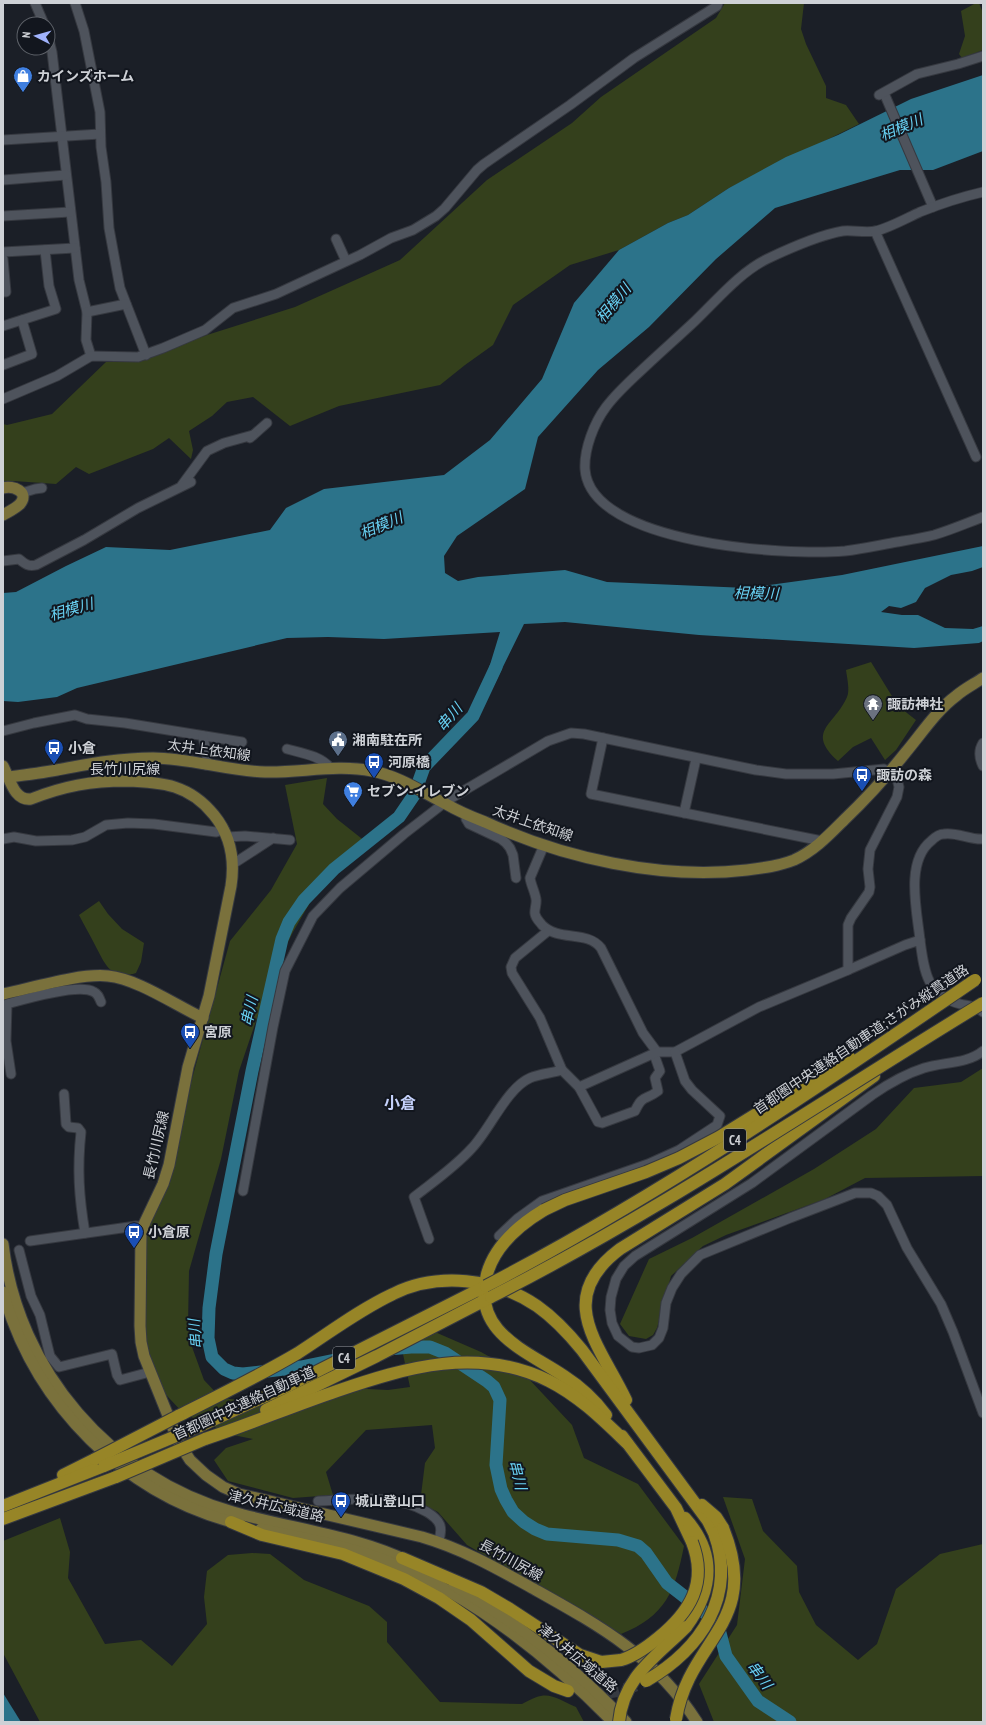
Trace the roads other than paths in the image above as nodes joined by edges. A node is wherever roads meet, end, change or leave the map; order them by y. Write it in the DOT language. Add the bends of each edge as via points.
graph roads {
  1 [pos="35,3"];
  2 [pos="75,3"];
  3 [pos="718,3"];
  4 [pos="41,16"];
  5 [pos="52,56"];
  6 [pos="983,56"];
  7 [pos="100,134"];
  8 [pos="62,137"];
  9 [pos="3,140"];
  10 [pos="66,175"];
  11 [pos="3,180"];
  12 [pos="983,192"];
  13 [pos="932,204"];
  14 [pos="70,212"];
  15 [pos="3,216"];
  16 [pos="875,231"];
  17 [pos="336,239"];
  18 [pos="75,248"];
  19 [pos="45,250"];
  20 [pos="3,252"];
  21 [pos="3,259"];
  22 [pos="346,261"];
  23 [pos="3,292"];
  24 [pos="126,304"];
  25 [pos="87,312"];
  26 [pos="22,320"];
  27 [pos="3,326"];
  28 [pos="146,355"];
  29 [pos="91,356"];
  30 [pos="3,365"];
  31 [pos="3,399"];
  32 [pos="267,423"];
  33 [pos="253,435"];
  34 [pos="246,441"];
  35 [pos="976,457"];
  36 [pos="190,482"];
  37 [pos="3,488"];
  38 [pos="42,488"];
  39 [pos="180,488"];
  40 [pos="22,493"];
  41 [pos="3,515"];
  42 [pos="983,517"];
  43 [pos="3,561"];
  44 [pos="983,678"];
  45 [pos="3,731"];
  46 [pos="203,736"];
  47 [pos="603,738"];
  48 [pos="242,742"];
  49 [pos="983,742"];
  50 [pos="287,749"];
  51 [pos="696,758"];
  52 [pos="206,765"];
  53 [pos="3,766"];
  54 [pos="983,766"];
  55 [pos="331,769"];
  56 [pos="890,772"];
  57 [pos="9,777"];
  58 [pos="442,802"];
  59 [pos="684,813"];
  60 [pos="466,814"];
  61 [pos="226,833"];
  62 [pos="273,838"];
  63 [pos="3,839"];
  64 [pos="983,839"];
  65 [pos="290,840"];
  66 [pos="822,841"];
  67 [pos="544,846"];
  68 [pos="233,864"];
  69 [pos="516,878"];
  70 [pos="548,931"];
  71 [pos="920,940"];
  72 [pos="848,970"];
  73 [pos="979,978"];
  74 [pos="50,989"];
  75 [pos="3,994"];
  76 [pos="101,1002"];
  77 [pos="983,1003"];
  78 [pos="983,1012"];
  79 [pos="203,1018"];
  80 [pos="940,1029"];
  81 [pos="983,1051"];
  82 [pos="674,1052"];
  83 [pos="656,1053"];
  84 [pos="562,1070"];
  85 [pos="10,1074"];
  86 [pos="579,1087"];
  87 [pos="64,1094"];
  88 [pos="243,1191"];
  89 [pos="143,1227"];
  90 [pos="85,1233"];
  91 [pos="499,1236"];
  92 [pos="429,1239"];
  93 [pos="30,1241"];
  94 [pos="3,1244"];
  95 [pos="20,1250"];
  96 [pos="489,1291"];
  97 [pos="3,1292"];
  98 [pos="150,1372"];
  99 [pos="983,1413"];
  100 [pos="639,1427"];
  101 [pos="205,1439"];
  102 [pos="627,1443"];
  103 [pos="100,1462"];
  104 [pos="318,1501"];
  105 [pos="6,1505"];
  106 [pos="3,1519"];
  107 [pos="231,1522"];
  108 [pos="719,1530"];
  109 [pos="696,1540"];
  110 [pos="438,1542"];
  111 [pos="402,1558"];
  112 [pos="646,1681"];
  113 [pos="568,1691"];
  114 [pos="676,1720"];
  115 [pos="613,1722"];
  116 [pos="619,1722"];
  117 [pos="626,1722"];
  118 [pos="697,1722"];
  1 -- 4 [label="street"];
  2 -- 7 [label="street" via="84,31 100,112"];
  3 -- 22 [label="street" via="634,58 484,164 436,216 413,230"];
  5 -- 8 [label="street"];
  6 -- 13 [label="street" via="917,74 882,95"];
  7 -- 8 [label="street"];
  7 -- 24 [label="street" via="109,228 120,288"];
  8 -- 9 [label="street"];
  8 -- 10 [label="street"];
  10 -- 11 [label="street"];
  10 -- 14 [label="street"];
  12 -- 13 [label="street"];
  13 -- 16 [label="street"];
  14 -- 15 [label="street"];
  14 -- 18 [label="street"];
  16 -- 35 [label="street"];
  16 -- 42 [label="street" via="841,231 829,235 766,260 742,277 607,405 588,445 585,470 588,482 606,505 659,531 703,543 772,551 845,551 931,536"];
  17 -- 22 [label="street"];
  18 -- 19 [label="street"];
  18 -- 25 [label="street"];
  19 -- 20 [label="street"];
  19 -- 26 [label="street" via="49,286 56,309"];
  21 -- 23 [label="street" via="6,292"];
  22 -- 28 [label="street" via="276,294 233,308 205,330"];
  24 -- 25 [label="street"];
  24 -- 28 [label="street"];
  25 -- 29 [label="street" via="86,340"];
  26 -- 27 [label="street"];
  26 -- 30 [label="street" via="32,354"];
  28 -- 29 [label="street"];
  29 -- 31 [label="street" via="57,376"];
  32 -- 33 [label="street"];
  33 -- 34 [label="street"];
  33 -- 39 [label="street" via="207,451"];
  36 -- 39 [label="street"];
  37 -- 40 [label="main road" via="14,487"];
  38 -- 40 [label="street"];
  39 -- 43 [label="street" via="138,508 36,565 27,565 19,560"];
  40 -- 41 [label="main road" via="21,503"];
  44 -- 56 [label="main road, 太井上依知線" via="944,707"];
  45 -- 46 [label="street" via="75,715 87,719 125,722"];
  46 -- 48 [label="street"];
  46 -- 52 [label="street"];
  47 -- 51 [label="street"];
  47 -- 58 [label="street" via="571,733 548,741"];
  47 -- 59 [label="street" via="591,794"];
  49 -- 54 [label="street" via="979,758"];
  50 -- 55 [label="street" via="315,757"];
  51 -- 56 [label="street" via="786,774 833,774 884,769"];
  51 -- 59 [label="street"];
  52 -- 55 [label="main road, 太井上依知線" via="253,772"];
  52 -- 57 [label="main road, 太井上依知線" via="155,758 78,766"];
  53 -- 57 [label="main road, 長竹川尻線"];
  55 -- 58 [label="main road, 太井上依知線" via="377,772 405,782"];
  56 -- 66 [label="main road, 太井上依知線"];
  56 -- 72 [label="street" via="897,779 897,797 870,850 869,892 848,925"];
  57 -- 61 [label="main road, 長竹川尻線" via="20,798 28,800 89,782 168,784 184,790 202,802"];
  58 -- 60 [label="main road, 太井上依知線"];
  58 -- 88 [label="street" via="340,888 313,916 302,936 285,971"];
  59 -- 66 [label="street"];
  60 -- 67 [label="main road, 太井上依知線"];
  60 -- 69 [label="street" via="469,824 501,839 510,848"];
  61 -- 62 [label="street" via="232,836"];
  61 -- 63 [label="street" via="128,823 106,825 85,837 72,840 44,841 14,837"];
  61 -- 68 [label="main road, 長竹川尻線" via="232,850"];
  62 -- 65 [label="street"];
  62 -- 68 [label="street"];
  64 -- 71 [label="street" via="943,834 927,844 914,872"];
  66 -- 67 [label="main road, 太井上依知線" via="796,859 780,865 742,871 703,873 619,864"];
  67 -- 70 [label="street" via="530,878 536,900 535,914"];
  68 -- 79 [label="main road, 長竹川尻線" via="225,920"];
  70 -- 83 [label="street" via="597,942 643,1033"];
  70 -- 84 [label="street" via="515,958 511,967 512,973 540,1018"];
  71 -- 72 [label="street"];
  71 -- 78 [label="street" via="924,969 933,988 950,1001 979,1008"];
  72 -- 82 [label="street" via="759,1007"];
  73 -- 96 [label="highway, 首都圏中央連絡自動車道;さがみ縦貫道路 / C4, bridge" via="829,1080 685,1172 579,1234"];
  73 -- 102 [label="highway, bridge" via="934,1000 867,1046 704,1146 653,1170 560,1202 522,1224 506,1240 491,1263 486,1279 485,1298 491,1320 515,1347 563,1375 589,1395"];
  74 -- 75 [label="main road"];
  74 -- 76 [label="street" via="92,991 98,995"];
  74 -- 79 [label="main road" via="89,977 116,978 139,986"];
  74 -- 85 [label="street" via="7,1004 6,1041"];
  77 -- 80 [label="highway, 首都圏中央連絡自動車道;さがみ縦貫道路 / C4, bridge"];
  79 -- 89 [label="main road, 長竹川尻線" via="189,1061 168,1170"];
  80 -- 96 [label="highway, 首都圏中央連絡自動車道;さがみ縦貫道路 / C4, bridge" via="593,1243"];
  80 -- 100 [label="highway, bridge" via="715,1191 620,1249 597,1272 586,1302 588,1326"];
  81 -- 99 [label="street" via="969,1059 932,1065 911,1072 890,1083 752,1183 635,1256 624,1266 616,1279 610,1304 612,1323 618,1336 632,1347 644,1348 652,1345 662,1333 666,1303 672,1288 680,1274 696,1258 855,1193 871,1193 887,1205 907,1248 941,1304"];
  82 -- 83 [label="street"];
  82 -- 91 [label="street" via="685,1081 720,1116 717,1125 679,1150 648,1164 542,1201"];
  83 -- 86 [label="street"];
  83 -- 86 [label="street" via="660,1071 655,1078 658,1092 643,1098 635,1111 602,1123 598,1122"];
  84 -- 86 [label="street"];
  84 -- 92 [label="street" via="529,1078 520,1084 510,1093 488,1128 470,1150 414,1198"];
  87 -- 90 [label="street" via="66,1124 69,1128 78,1128 81,1132 79,1198"];
  89 -- 90 [label="street"];
  89 -- 98 [label="main road, 長竹川尻線" via="140,1249 140,1337"];
  90 -- 93 [label="street"];
  94 -- 111 [label="main road, 津久井広域道路" via="14,1298 38,1356 73,1409 118,1453 159,1482 203,1502 248,1516 359,1542"];
  95 -- 98 [label="street" via="50,1356 59,1367 112,1354 120,1380"];
  96 -- 101 [label="highway, 首都圏中央連絡自動車道 / C4" via="376,1356"];
  96 -- 103 [label="highway, 首都圏中央連絡自動車道 / C4, bridge" via="200,1426"];
  97 -- 107 [label="main road, 津久井広域道路" via="12,1321 33,1365 53,1397 80,1430 109,1457 142,1481 184,1504"];
  98 -- 110 [label="main road, 長竹川尻線" via="179,1443 193,1463 209,1477 232,1491"];
  100 -- 103 [label="highway, bridge" via="574,1340 548,1314 527,1300 497,1288 448,1281 428,1283 400,1291 374,1303 266,1371"];
  100 -- 108 [label="highway" via="684,1488 716,1517"];
  101 -- 102 [label="highway" via="396,1372 437,1364 477,1363 507,1367 536,1376 564,1389 593,1410"];
  101 -- 106 [label="highway, 首都圏中央連絡自動車道 / C4, bridge" via="116,1477"];
  102 -- 109 [label="highway" via="676,1508"];
  103 -- 105 [label="highway"];
  104 -- 110 [label="street" via="391,1500 417,1506 440,1522 441,1534"];
  107 -- 113 [label="highway" via="262,1535 343,1554 404,1578 471,1620 529,1671"];
  107 -- 115 [label="main road, 津久井広域道路" via="354,1550 384,1560 428,1581 476,1610 535,1651"];
  108 -- 112 [label="highway, bridge" via="722,1571 720,1589 712,1613 699,1634 680,1655"];
  108 -- 114 [label="highway, bridge" via="731,1548 734,1562 733,1599 722,1627 688,1681 680,1699"];
  109 -- 111 [label="highway, bridge" via="699,1570 695,1592 687,1608 669,1629 637,1653 620,1660 601,1662 580,1655 481,1592"];
  109 -- 116 [label="highway, bridge" via="706,1555 708,1568 702,1601 686,1627 632,1681 623,1700"];
  110 -- 118 [label="main road, 長竹川尻線" via="477,1558 607,1631 661,1676"];
  111 -- 117 [label="main road, 津久井広域道路" via="446,1580 500,1614 564,1663"];
}
